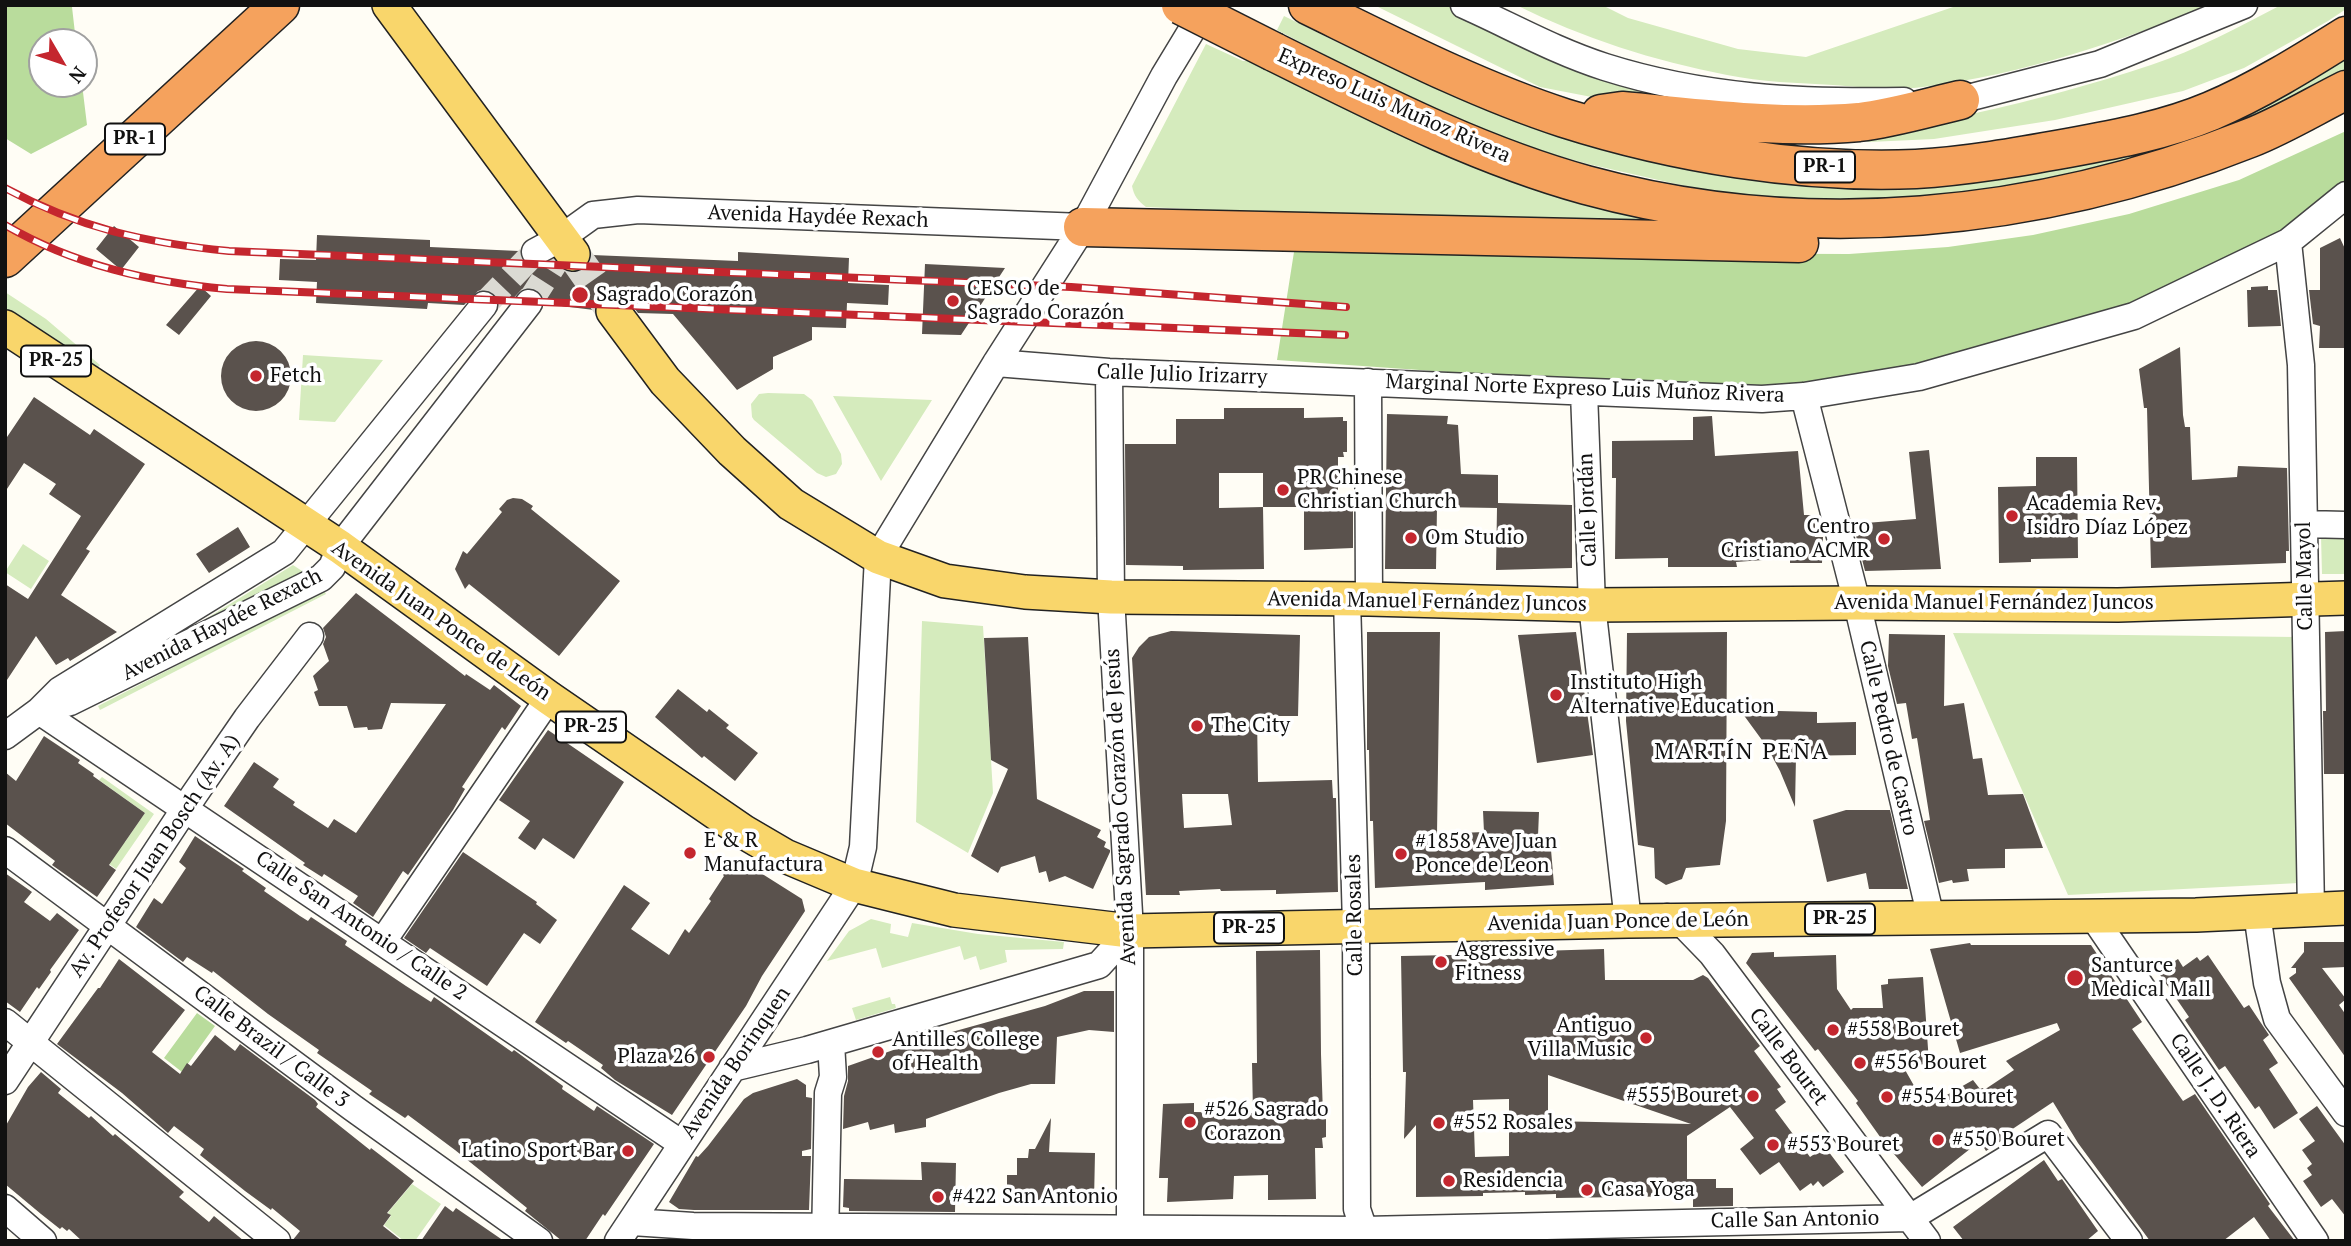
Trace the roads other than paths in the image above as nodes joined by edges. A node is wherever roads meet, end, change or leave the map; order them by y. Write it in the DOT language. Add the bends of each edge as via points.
graph roads {
  1 [pos="389,5"];
  2 [pos="1181,5"];
  3 [pos="1207,5"];
  4 [pos="1308,5"];
  5 [pos="1464,5"];
  6 [pos="2244,5"];
  7 [pos="1484,11"];
  8 [pos="273,12"];
  9 [pos="2346,36"];
  10 [pos="2346,90"];
  11 [pos="1960,100"];
  12 [pos="1565,118"];
  13 [pos="2346,195"];
  14 [pos="2006,207"];
  15 [pos="1083,227"];
  16 [pos="2288,242"];
  17 [pos="558,249"];
  18 [pos="5,258"];
  19 [pos="529,303"];
  20 [pos="484,305"];
  21 [pos="613,312"];
  22 [pos="5,327"];
  23 [pos="996,363"];
  24 [pos="1109,372"];
  25 [pos="1368,382"];
  26 [pos="1584,392"];
  27 [pos="1804,396"];
  28 [pos="2305,524"];
  29 [pos="2346,524"];
  30 [pos="305,526"];
  31 [pos="340,547"];
  32 [pos="878,556"];
  33 [pos="1111,597"];
  34 [pos="2346,598"];
  35 [pos="1358,599"];
  36 [pos="2305,599"];
  37 [pos="1857,603"];
  38 [pos="1592,605"];
  39 [pos="310,636"];
  40 [pos="549,698"];
  41 [pos="39,710"];
  42 [pos="5,736"];
  43 [pos="186,808"];
  44 [pos="5,850"];
  45 [pos="854,886"];
  46 [pos="2346,908"];
  47 [pos="2311,911"];
  48 [pos="1627,912"];
  49 [pos="2257,913"];
  50 [pos="2092,915"];
  51 [pos="1931,918"];
  52 [pos="1680,921"];
  53 [pos="109,925"];
  54 [pos="1362,926"];
  55 [pos="1130,931"];
  56 [pos="383,941"];
  57 [pos="5,1022"];
  58 [pos="30,1042"];
  59 [pos="831,1043"];
  60 [pos="733,1068"];
  61 [pos="5,1081"];
  62 [pos="2346,1113"];
  63 [pos="682,1144"];
  64 [pos="5,1208"];
  65 [pos="1910,1218"];
  66 [pos="632,1234"];
  67 [pos="825,1234"];
  68 [pos="1130,1236"];
  69 [pos="1364,1236"];
  70 [pos="43,1241"];
  71 [pos="277,1241"];
  72 [pos="538,1241"];
  73 [pos="1927,1241"];
  74 [pos="2129,1241"];
  75 [pos="2315,1241"];
  1 -- 17 [label="main road"];
  2 -- 14 [label="highway, Expreso Luis Muñoz Rivera, bridge" via="1381,105 1486,151 1585,185 1678,205 1789,218 1861,219"];
  3 -- 15 [label="street"];
  4 -- 12 [label="highway, PR-1" via="1476,86"];
  5 -- 7 [label="street"];
  6 -- 11 [label="street" via="2101,64"];
  7 -- 11 [label="street" via="1542,43 1650,80 1744,97 1822,102"];
  8 -- 18 [label="highway, PR-1"];
  9 -- 12 [label="highway, PR-1" via="2211,111 2147,133 2013,158 1916,169 1780,165 1679,148"];
  10 -- 14 [label="highway, Expreso Luis Muñoz Rivera" via="2253,138 2171,166"];
  11 -- 12 [label="highway" via="1895,116 1798,124 1622,111"];
  13 -- 16 [label="street, Marginal Norte Expreso Luis Muñoz Rivera"];
  14 -- 15 [label="highway" via="1967,230 1929,239 1816,243"];
  15 -- 17 [label="street, Avenida Haydée Rexach" via="638,210 593,215"];
  15 -- 23 [label="street"];
  16 -- 27 [label="street, Marginal Norte Expreso Luis Muñoz Rivera" via="2134,316 1919,377"];
  16 -- 28 [label="street, Calle Mayol" via="2301,365"];
  19 -- 31 [label="street, Avenida Haydée Rexach"];
  20 -- 30 [label="street, Avenida Haydée Rexach"];
  21 -- 32 [label="main road, Avenida Manuel Fernández Juncos" via="665,381 732,451 791,504"];
  22 -- 30 [label="main road, Avenida Juan Ponce de León / PR-25"];
  23 -- 24 [label="street, Calle Julio Irizarry"];
  23 -- 32 [label="street"];
  24 -- 25 [label="street, Calle Julio Irizarry"];
  24 -- 33 [label="street, Avenida Sagrado Corazón de Jesús"];
  25 -- 26 [label="street, Marginal Norte Expreso Luis Muñoz Rivera"];
  25 -- 35 [label="street, Calle Rosales"];
  26 -- 27 [label="street, Marginal Norte Expreso Luis Muñoz Rivera" via="1762,399"];
  26 -- 38 [label="street, Calle Jordán"];
  27 -- 37 [label="street, Calle Pedro de Castro"];
  28 -- 29 [label="street"];
  28 -- 36 [label="street, Calle Mayol"];
  30 -- 31 [label="main road, Avenida Juan Ponce de León / PR-25"];
  30 -- 41 [label="street, Avenida Haydée Rexach" via="284,552 60,690"];
  31 -- 40 [label="main road, Avenida Juan Ponce de León / PR-25"];
  31 -- 41 [label="street, Avenida Haydée Rexach" via="332,567 321,578 70,702"];
  32 -- 33 [label="main road, Avenida Manuel Fernández Juncos" via="946,581"];
  32 -- 45 [label="street" via="863,847"];
  33 -- 35 [label="main road, Avenida Manuel Fernández Juncos"];
  33 -- 55 [label="street, Avenida Sagrado Corazón de Jesús"];
  34 -- 36 [label="main road, Avenida Manuel Fernández Juncos"];
  35 -- 38 [label="main road, Avenida Manuel Fernández Juncos"];
  35 -- 54 [label="street, Calle Rosales"];
  36 -- 37 [label="main road, Avenida Manuel Fernández Juncos" via="2118,606"];
  36 -- 47 [label="street, Calle Mayol"];
  37 -- 38 [label="main road, Avenida Manuel Fernández Juncos"];
  37 -- 51 [label="street, Calle Pedro de Castro"];
  38 -- 48 [label="street, Calle Jordán"];
  39 -- 43 [label="street, Av. Profesor Juan Bosch (Av. A)"];
  40 -- 45 [label="main road, Avenida Juan Ponce de León / PR-25" via="744,832"];
  40 -- 56 [label="street"];
  41 -- 42 [label="street, Avenida Haydée Rexach"];
  41 -- 43 [label="street, Calle San Antonio / Calle 2"];
  43 -- 53 [label="street, Av. Profesor Juan Bosch (Av. A)"];
  43 -- 56 [label="street, Calle San Antonio / Calle 2"];
  44 -- 53 [label="street, Calle Brazil / Calle 3"];
  45 -- 55 [label="main road, Avenida Juan Ponce de León / PR-25" via="954,910"];
  45 -- 60 [label="street, Avenida Borinquen"];
  46 -- 47 [label="main road, PR-25"];
  47 -- 49 [label="main road, Avenida Juan Ponce de León / PR-25"];
  48 -- 52 [label="main road, Avenida Juan Ponce de León / PR-25"];
  48 -- 54 [label="main road, Avenida Juan Ponce de León / PR-25"];
  49 -- 50 [label="main road, Avenida Juan Ponce de León / PR-25"];
  49 -- 62 [label="street" via="2277,1019"];
  50 -- 51 [label="main road, Avenida Juan Ponce de León / PR-25"];
  50 -- 75 [label="street, Calle J. D. Riera"];
  51 -- 52 [label="main road, Avenida Juan Ponce de León / PR-25"];
  52 -- 65 [label="street, Calle Bouret" via="1712,954"];
  53 -- 58 [label="street, Av. Profesor Juan Bosch (Av. A)"];
  53 -- 72 [label="street, Calle Brazil / Calle 3"];
  54 -- 55 [label="main road, Avenida Juan Ponce de León / PR-25"];
  54 -- 69 [label="street, Calle Rosales" via="1371,1210"];
  55 -- 59 [label="street" via="1099,965"];
  55 -- 68 [label="street, Avenida Sagrado Corazón de Jesús"];
  56 -- 63 [label="street, Calle San Antonio / Calle 2"];
  57 -- 58 [label="street"];
  58 -- 61 [label="street, Av. Profesor Juan Bosch (Av. A)"];
  58 -- 71 [label="street"];
  59 -- 60 [label="street"];
  59 -- 67 [label="street"];
  60 -- 63 [label="street, Avenida Borinquen"];
  63 -- 66 [label="street, Avenida Borinquen"];
  64 -- 70 [label="street"];
  65 -- 69 [label="street, Calle San Antonio"];
  65 -- 73 [label="street, Calle Bouret"];
  65 -- 74 [label="street" via="2048,1134"];
  66 -- 67 [label="street, Calle San Antonio" via="693,1226"];
  67 -- 68 [label="street, Calle San Antonio"];
  68 -- 69 [label="street, Calle San Antonio"];
}
